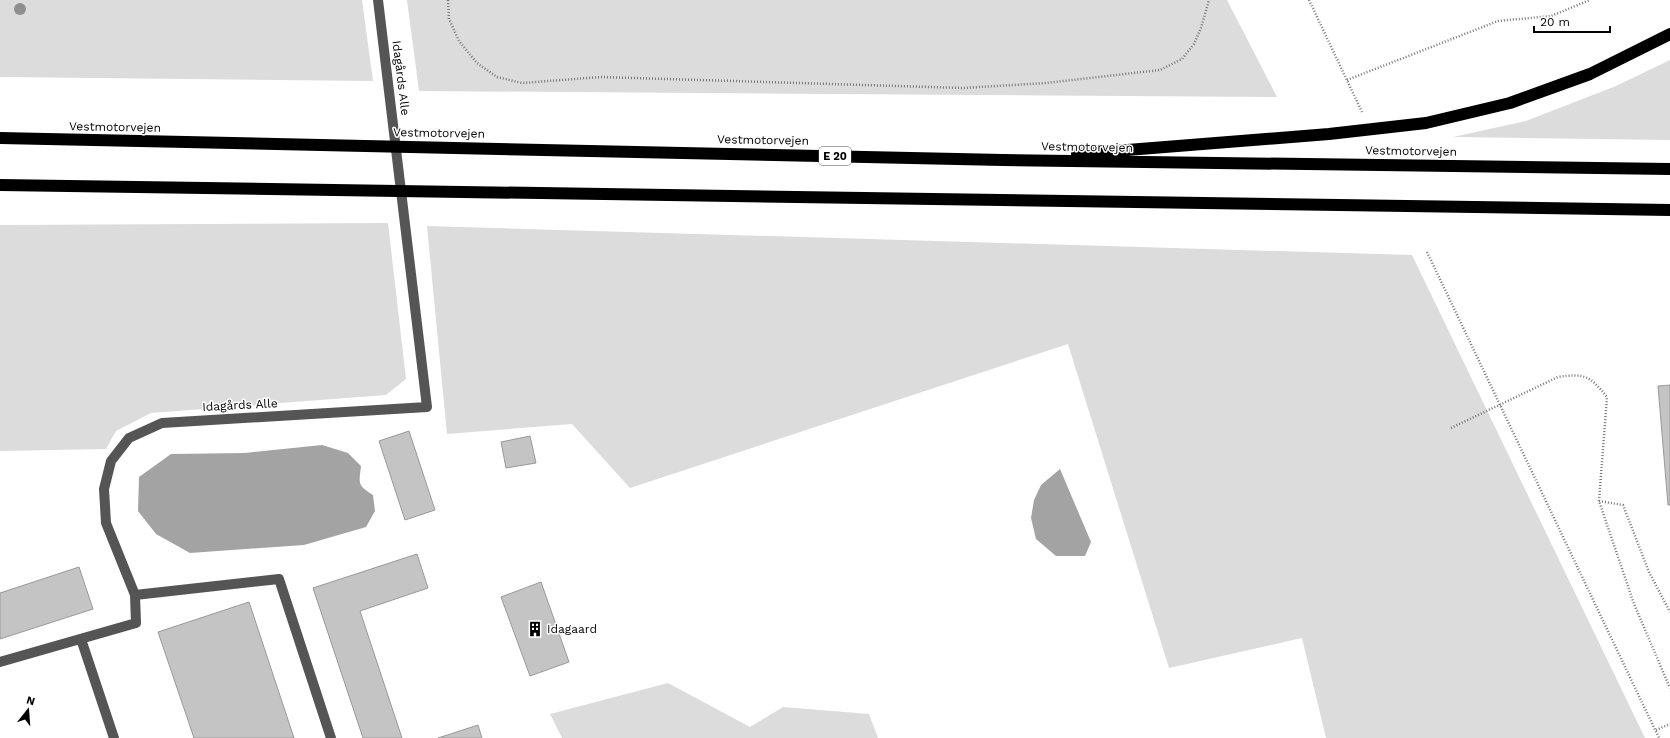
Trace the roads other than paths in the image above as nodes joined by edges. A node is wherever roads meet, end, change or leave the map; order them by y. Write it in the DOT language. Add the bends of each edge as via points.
graph roads {
  1 [pos="378,0"];
  2 [pos="1670,34"];
  3 [pos="0,138"];
  4 [pos="1004,160"];
  5 [pos="1670,169"];
  6 [pos="0,185"];
  7 [pos="1670,210"];
  8 [pos="135,595"];
  9 [pos="81,639"];
  10 [pos="0,662"];
  11 [pos="114,738"];
  12 [pos="330,738"];
  1 -- 8 [label="street, Idagårds Alle" via="427,407 162,423 129,438 111,461 104,489 106,523"];
  2 -- 4 [label="highway" via="1583,76 1510,103 1426,123 1329,134"];
  3 -- 4 [label="highway, Vestmotorvejen / E 20"];
  4 -- 5 [label="highway, Vestmotorvejen / E 20"];
  6 -- 7 [label="highway"];
  8 -- 9 [label="street" via="136,623"];
  8 -- 12 [label="street" via="279,579"];
  9 -- 10 [label="street"];
  9 -- 11 [label="street"];
}
